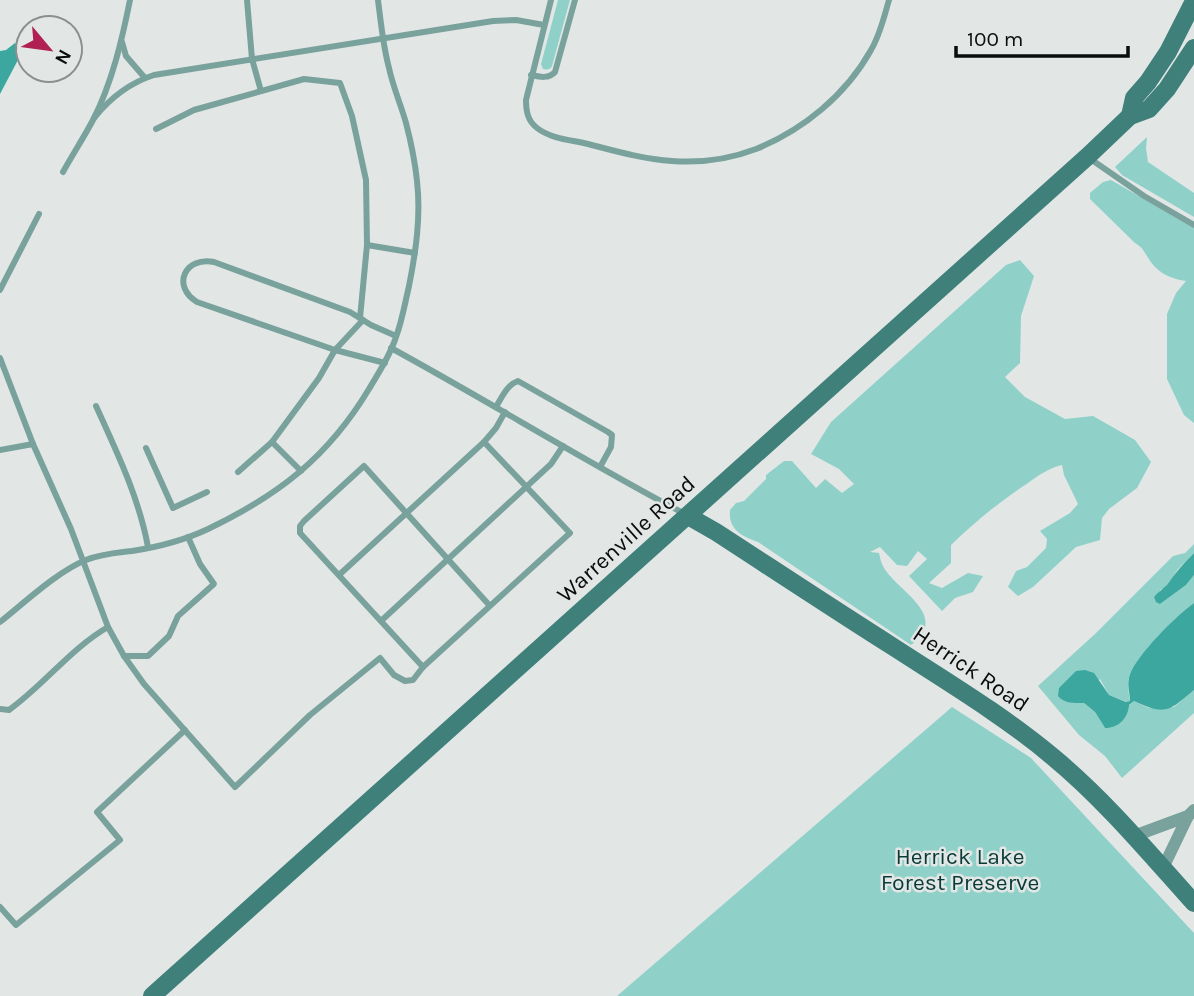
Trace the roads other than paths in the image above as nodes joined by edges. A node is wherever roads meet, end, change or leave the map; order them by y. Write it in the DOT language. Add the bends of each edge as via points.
graph roads {
  1 [pos="130,0"];
  2 [pos="247,0"];
  3 [pos="378,0"];
  4 [pos="551,0"];
  5 [pos="575,0"];
  6 [pos="889,0"];
  7 [pos="1194,1"];
  8 [pos="544,25"];
  9 [pos="383,39"];
  10 [pos="122,40"];
  11 [pos="1194,48"];
  12 [pos="252,59"];
  13 [pos="531,75"];
  14 [pos="145,78"];
  15 [pos="261,91"];
  16 [pos="1130,116"];
  17 [pos="94,118"];
  18 [pos="156,129"];
  19 [pos="1088,156"];
  20 [pos="64,172"];
  21 [pos="39,214"];
  22 [pos="1194,225"];
  23 [pos="366,245"];
  24 [pos="415,253"];
  25 [pos="0,290"];
  26 [pos="362,319"];
  27 [pos="396,336"];
  28 [pos="391,348"];
  29 [pos="335,350"];
  30 [pos="0,358"];
  31 [pos="384,363"];
  32 [pos="10,384"];
  33 [pos="0,388"];
  34 [pos="96,406"];
  35 [pos="496,407"];
  36 [pos="505,412"];
  37 [pos="272,442"];
  38 [pos="484,442"];
  39 [pos="33,444"];
  40 [pos="563,446"];
  41 [pos="146,447"];
  42 [pos="0,450"];
  43 [pos="600,467"];
  44 [pos="301,471"];
  45 [pos="238,472"];
  46 [pos="527,486"];
  47 [pos="207,492"];
  48 [pos="405,514"];
  49 [pos="688,516"];
  50 [pos="188,537"];
  51 [pos="149,547"];
  52 [pos="447,559"];
  53 [pos="83,561"];
  54 [pos="338,575"];
  55 [pos="490,606"];
  56 [pos="381,621"];
  57 [pos="0,622"];
  58 [pos="108,627"];
  59 [pos="124,656"];
  60 [pos="424,667"];
  61 [pos="0,709"];
  62 [pos="185,730"];
  63 [pos="1191,813"];
  64 [pos="1134,836"];
  65 [pos="1163,868"];
  66 [pos="1194,903"];
  67 [pos="0,907"];
  68 [pos="152,996"];
  1 -- 10 [label="lane"];
  2 -- 12 [label="lane"];
  3 -- 9 [label="lane"];
  4 -- 8 [label="lane"];
  5 -- 13 [label="lane" via="555,72 547,77"];
  6 -- 13 [label="lane" via="871,50 833,99 795,130 732,156 673,161 549,135 527,115"];
  7 -- 16 [label="main road, Warrenville Road" via="1168,52 1134,98"];
  8 -- 9 [label="lane" via="493,21"];
  8 -- 13 [label="lane"];
  9 -- 12 [label="lane"];
  9 -- 24 [label="lane" via="417,183"];
  10 -- 14 [label="lane" via="126,56"];
  10 -- 17 [label="lane"];
  11 -- 16 [label="main road, Warrenville Road" via="1149,109"];
  12 -- 14 [label="lane"];
  12 -- 15 [label="lane"];
  14 -- 17 [label="lane" via="119,92"];
  15 -- 18 [label="lane" via="194,110"];
  15 -- 23 [label="lane" via="304,79 340,83 366,180"];
  16 -- 19 [label="main road, Warrenville Road"];
  17 -- 20 [label="lane"];
  19 -- 22 [label="lane"];
  19 -- 49 [label="main road, Warrenville Road"];
  21 -- 25 [label="lane"];
  23 -- 24 [label="lane"];
  23 -- 26 [label="lane"];
  24 -- 27 [label="lane"];
  26 -- 27 [label="lane"];
  26 -- 29 [label="lane"];
  26 -- 29 [label="lane" via="214,262 197,262 185,273 185,291 197,302"];
  27 -- 28 [label="lane"];
  28 -- 31 [label="lane"];
  28 -- 35 [label="lane"];
  29 -- 31 [label="lane"];
  29 -- 37 [label="lane"];
  30 -- 32 [label="lane"];
  31 -- 44 [label="lane" via="340,432"];
  32 -- 33 [label="lane"];
  32 -- 39 [label="lane"];
  34 -- 51 [label="lane" via="143,519"];
  35 -- 36 [label="lane"];
  35 -- 43 [label="lane" via="518,381 608,432 611,447"];
  36 -- 38 [label="lane"];
  36 -- 40 [label="lane"];
  37 -- 44 [label="lane"];
  37 -- 45 [label="lane"];
  38 -- 46 [label="lane"];
  38 -- 48 [label="lane"];
  39 -- 42 [label="lane"];
  39 -- 53 [label="lane"];
  40 -- 43 [label="lane"];
  40 -- 46 [label="lane"];
  41 -- 47 [label="lane" via="173,508"];
  43 -- 49 [label="lane"];
  44 -- 50 [label="lane" via="257,504"];
  46 -- 52 [label="lane"];
  46 -- 55 [label="lane" via="569,533"];
  48 -- 52 [label="lane"];
  48 -- 54 [label="lane"];
  48 -- 54 [label="lane" via="364,466 300,526 300,533"];
  49 -- 64 [label="main road, Herrick Road" via="1017,729 1065,767"];
  49 -- 68 [label="main road, Warrenville Road"];
  50 -- 51 [label="lane"];
  50 -- 59 [label="lane" via="214,584 178,616 169,636 148,656"];
  51 -- 53 [label="lane"];
  52 -- 55 [label="lane"];
  52 -- 56 [label="lane"];
  53 -- 57 [label="lane"];
  53 -- 58 [label="lane"];
  54 -- 56 [label="lane"];
  55 -- 60 [label="lane"];
  56 -- 60 [label="lane"];
  58 -- 59 [label="lane"];
  58 -- 61 [label="lane" via="90,637 26,698 9,710"];
  59 -- 62 [label="lane"];
  60 -- 62 [label="lane" via="413,680 405,681 380,659 310,715 235,787"];
  62 -- 67 [label="lane" via="97,811 120,841 16,925"];
  63 -- 64 [label="street"];
  63 -- 65 [label="street"];
  64 -- 65 [label="main road, Herrick Road"];
  65 -- 66 [label="main road, Herrick Road"];
}
